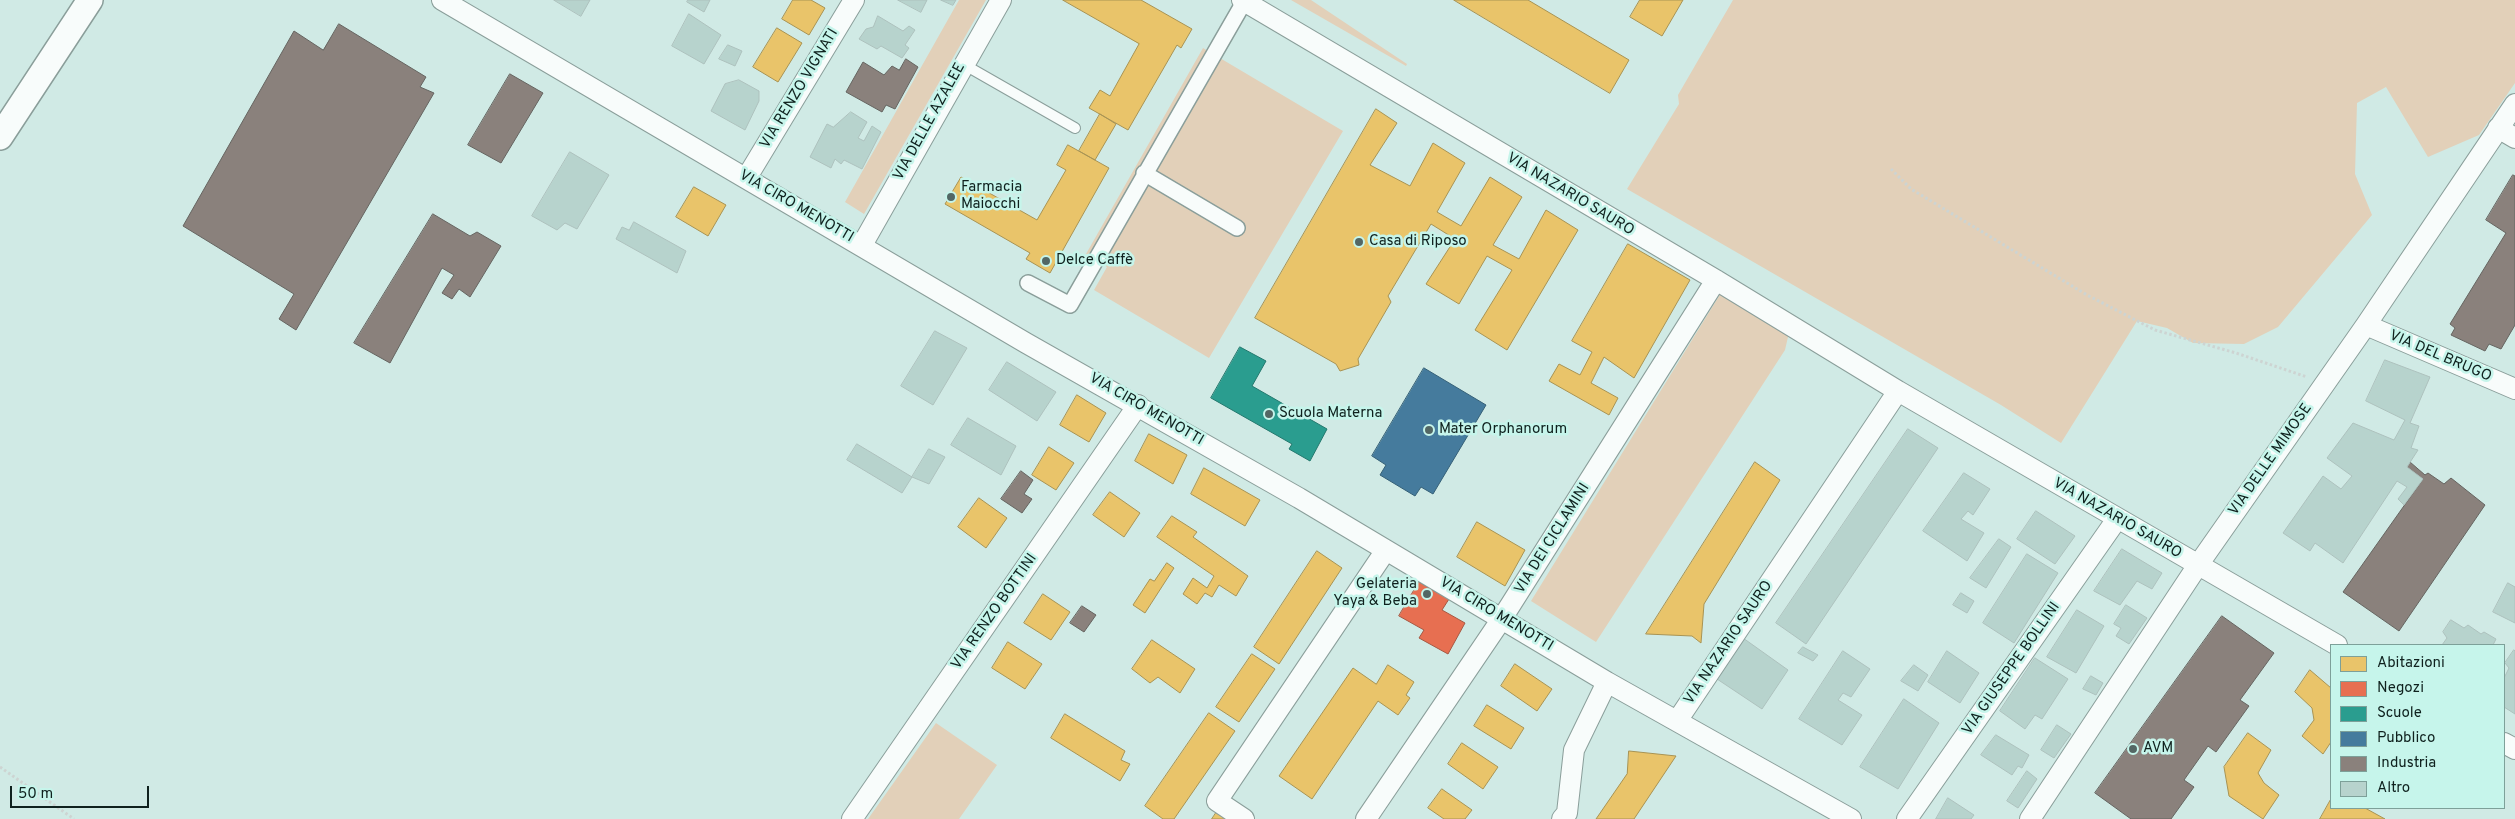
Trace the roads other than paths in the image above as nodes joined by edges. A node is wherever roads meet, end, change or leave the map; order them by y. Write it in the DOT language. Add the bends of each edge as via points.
graph roads {
  1 [pos="90,0"];
  2 [pos="442,0"];
  3 [pos="854,0"];
  4 [pos="1001,0"];
  5 [pos="1243,1"];
  6 [pos="963,64"];
  7 [pos="2515,104"];
  8 [pos="1074,128"];
  9 [pos="2507,133"];
  10 [pos="0,137"];
  11 [pos="1144,173"];
  12 [pos="747,177"];
  13 [pos="1237,228"];
  14 [pos="862,245"];
  15 [pos="1716,280"];
  16 [pos="1028,283"];
  17 [pos="2366,325"];
  18 [pos="2515,389"];
  19 [pos="1898,391"];
  20 [pos="1138,405"];
  21 [pos="2117,520"];
  22 [pos="1386,550"];
  23 [pos="2198,565"];
  24 [pos="1501,620"];
  25 [pos="2336,644"];
  26 [pos="1607,682"];
  27 [pos="1677,721"];
  28 [pos="852,819"];
  29 [pos="1244,819"];
  30 [pos="1366,819"];
  31 [pos="1562,819"];
  32 [pos="1851,819"];
  33 [pos="1907,819"];
  34 [pos="2030,819"];
  1 -- 10 [label="street"];
  2 -- 12 [label="street, VIA CIRO MENOTTI"];
  3 -- 12 [label="street, VIA RENZO VIGNATI"];
  4 -- 6 [label="street, VIA DELLE AZALEE"];
  5 -- 11 [label="street"];
  5 -- 15 [label="street, VIA NAZARIO SAURO"];
  6 -- 8 [label="lane"];
  6 -- 14 [label="street, VIA DELLE AZALEE"];
  7 -- 9 [label="street, VIA DELLE MIMOSE"];
  9 -- 17 [label="street, VIA DELLE MIMOSE"];
  11 -- 13 [label="street"];
  11 -- 16 [label="street" via="1070,305"];
  12 -- 14 [label="street, VIA CIRO MENOTTI"];
  14 -- 20 [label="street, VIA CIRO MENOTTI"];
  15 -- 19 [label="street, VIA NAZARIO SAURO"];
  15 -- 24 [label="street, VIA DEI CICLAMINI"];
  17 -- 18 [label="street, VIA DEL BRUGO"];
  17 -- 23 [label="street, VIA DELLE MIMOSE"];
  19 -- 21 [label="street, VIA NAZARIO SAURO"];
  19 -- 27 [label="street, VIA NAZARIO SAURO"];
  20 -- 22 [label="street, VIA CIRO MENOTTI"];
  20 -- 28 [label="street, VIA RENZO BOTTINI"];
  21 -- 23 [label="street, VIA NAZARIO SAURO"];
  21 -- 33 [label="street, VIA GIUSEPPE BOLLINI"];
  22 -- 24 [label="street, VIA CIRO MENOTTI"];
  22 -- 29 [label="street" via="1217,801"];
  23 -- 25 [label="street, VIA NAZARIO SAURO"];
  23 -- 34 [label="street, VIA DELLE MIMOSE"];
  24 -- 26 [label="street, VIA CIRO MENOTTI"];
  24 -- 30 [label="street, VIA DEI CICLAMINI"];
  26 -- 27 [label="street, VIA CIRO MENOTTI"];
  26 -- 31 [label="street" via="1574,750 1567,813"];
  27 -- 32 [label="street, VIA CIRO MENOTTI"];
}
